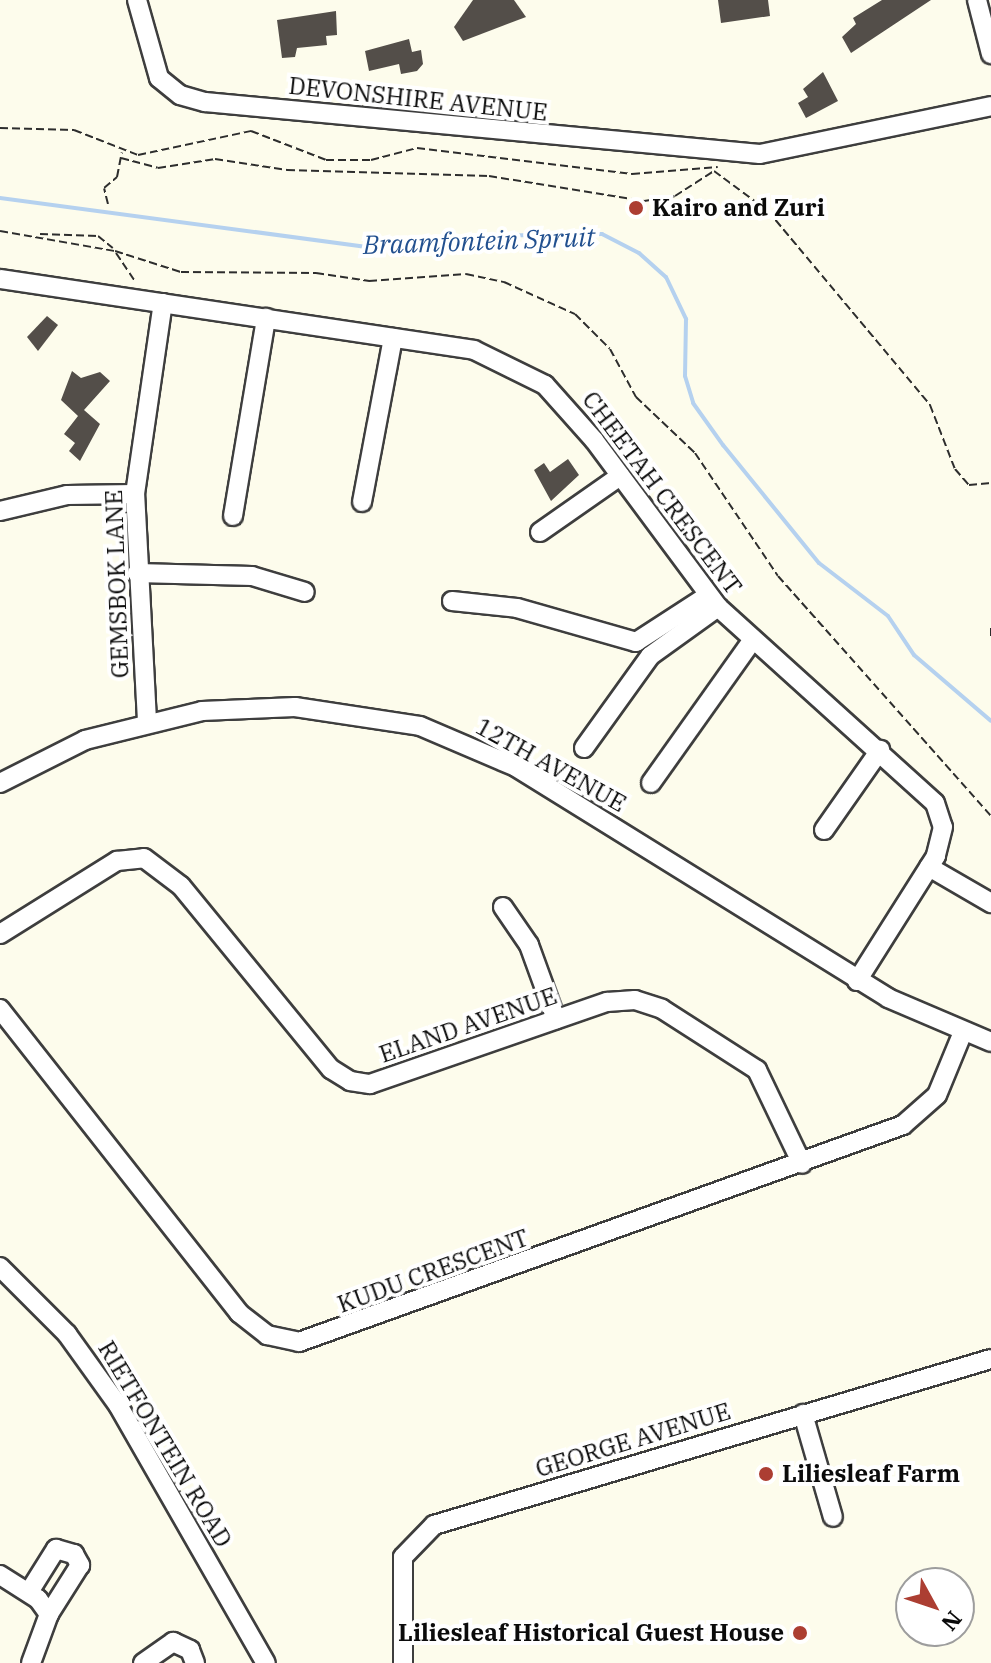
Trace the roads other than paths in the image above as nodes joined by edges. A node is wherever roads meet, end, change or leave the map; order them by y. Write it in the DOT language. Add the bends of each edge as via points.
graph roads {
  1 [pos="137,0"];
  2 [pos="977,0"];
  3 [pos="991,54"];
  4 [pos="991,106"];
  5 [pos="0,279"];
  6 [pos="163,303"];
  7 [pos="266,318"];
  8 [pos="393,338"];
  9 [pos="620,476"];
  10 [pos="135,494"];
  11 [pos="362,502"];
  12 [pos="0,511"];
  13 [pos="233,516"];
  14 [pos="540,532"];
  15 [pos="137,573"];
  16 [pos="305,592"];
  17 [pos="452,601"];
  18 [pos="712,602"];
  19 [pos="752,641"];
  20 [pos="147,721"];
  21 [pos="584,748"];
  22 [pos="880,750"];
  23 [pos="0,783"];
  24 [pos="651,783"];
  25 [pos="824,830"];
  26 [pos="929,867"];
  27 [pos="991,903"];
  28 [pos="503,907"];
  29 [pos="0,934"];
  30 [pos="857,981"];
  31 [pos="0,1009"];
  32 [pos="556,1019"];
  33 [pos="963,1032"];
  34 [pos="991,1042"];
  35 [pos="802,1164"];
  36 [pos="0,1267"];
  37 [pos="991,1359"];
  38 [pos="803,1414"];
  39 [pos="833,1517"];
  40 [pos="0,1575"];
  41 [pos="29,1592"];
  42 [pos="49,1614"];
  43 [pos="41,1654"];
  44 [pos="31,1663"];
  45 [pos="143,1663"];
  46 [pos="195,1663"];
  47 [pos="266,1663"];
  48 [pos="403,1663"];
  1 -- 4 [label="street, DEVONSHIRE AVENUE" via="159,78 191,99 734,154 760,154"];
  2 -- 3 [label="street"];
  5 -- 6 [label="street, CHEETAH CRESCENT"];
  6 -- 7 [label="street, CHEETAH CRESCENT"];
  6 -- 10 [label="street, GEMSBOK LANE"];
  7 -- 8 [label="street, CHEETAH CRESCENT"];
  7 -- 13 [label="street"];
  8 -- 9 [label="street, CHEETAH CRESCENT" via="474,350 526,372 564,403"];
  8 -- 11 [label="street"];
  9 -- 14 [label="street"];
  9 -- 18 [label="street, CHEETAH CRESCENT"];
  10 -- 12 [label="street" via="67,495"];
  10 -- 15 [label="street, GEMSBOK LANE"];
  15 -- 16 [label="street" via="252,576"];
  15 -- 20 [label="street, GEMSBOK LANE"];
  17 -- 18 [label="street" via="517,608 636,642"];
  18 -- 19 [label="street, CHEETAH CRESCENT"];
  18 -- 21 [label="street" via="650,656"];
  19 -- 22 [label="street, CHEETAH CRESCENT"];
  19 -- 24 [label="street"];
  20 -- 23 [label="street, 12TH AVENUE" via="85,740"];
  20 -- 30 [label="street, 12TH AVENUE" via="247,706 295,707 362,713 470,744 575,802"];
  22 -- 25 [label="street"];
  22 -- 26 [label="street, CHEETAH CRESCENT" via="927,792 940,814 941,841"];
  26 -- 27 [label="street"];
  26 -- 30 [label="street, CHEETAH CRESCENT"];
  28 -- 32 [label="street" via="529,945"];
  29 -- 32 [label="street, ELAND AVENUE" via="117,861 144,858 181,886 331,1069 350,1081 370,1084"];
  30 -- 33 [label="street, 12TH AVENUE"];
  31 -- 35 [label="street, KUDU CRESCENT" via="239,1313 285,1342 314,1339"];
  32 -- 35 [label="street, ELAND AVENUE" via="622,1000 662,1009 757,1070"];
  33 -- 34 [label="street, 12TH AVENUE"];
  33 -- 35 [label="street, KUDU CRESCENT" via="937,1095 919,1117"];
  36 -- 47 [label="street, RIETFONTEIN ROAD" via="67,1334 118,1405"];
  37 -- 38 [label="street, GEORGE AVENUE"];
  38 -- 39 [label="street"];
  38 -- 48 [label="street, GEORGE AVENUE" via="426,1529 403,1557"];
  40 -- 41 [label="street"];
  41 -- 42 [label="street"];
  41 -- 42 [label="street" via="56,1549 74,1554 80,1565"];
  42 -- 43 [label="street"];
  43 -- 44 [label="street"];
  45 -- 46 [label="street" via="173,1642 190,1650"];
}
